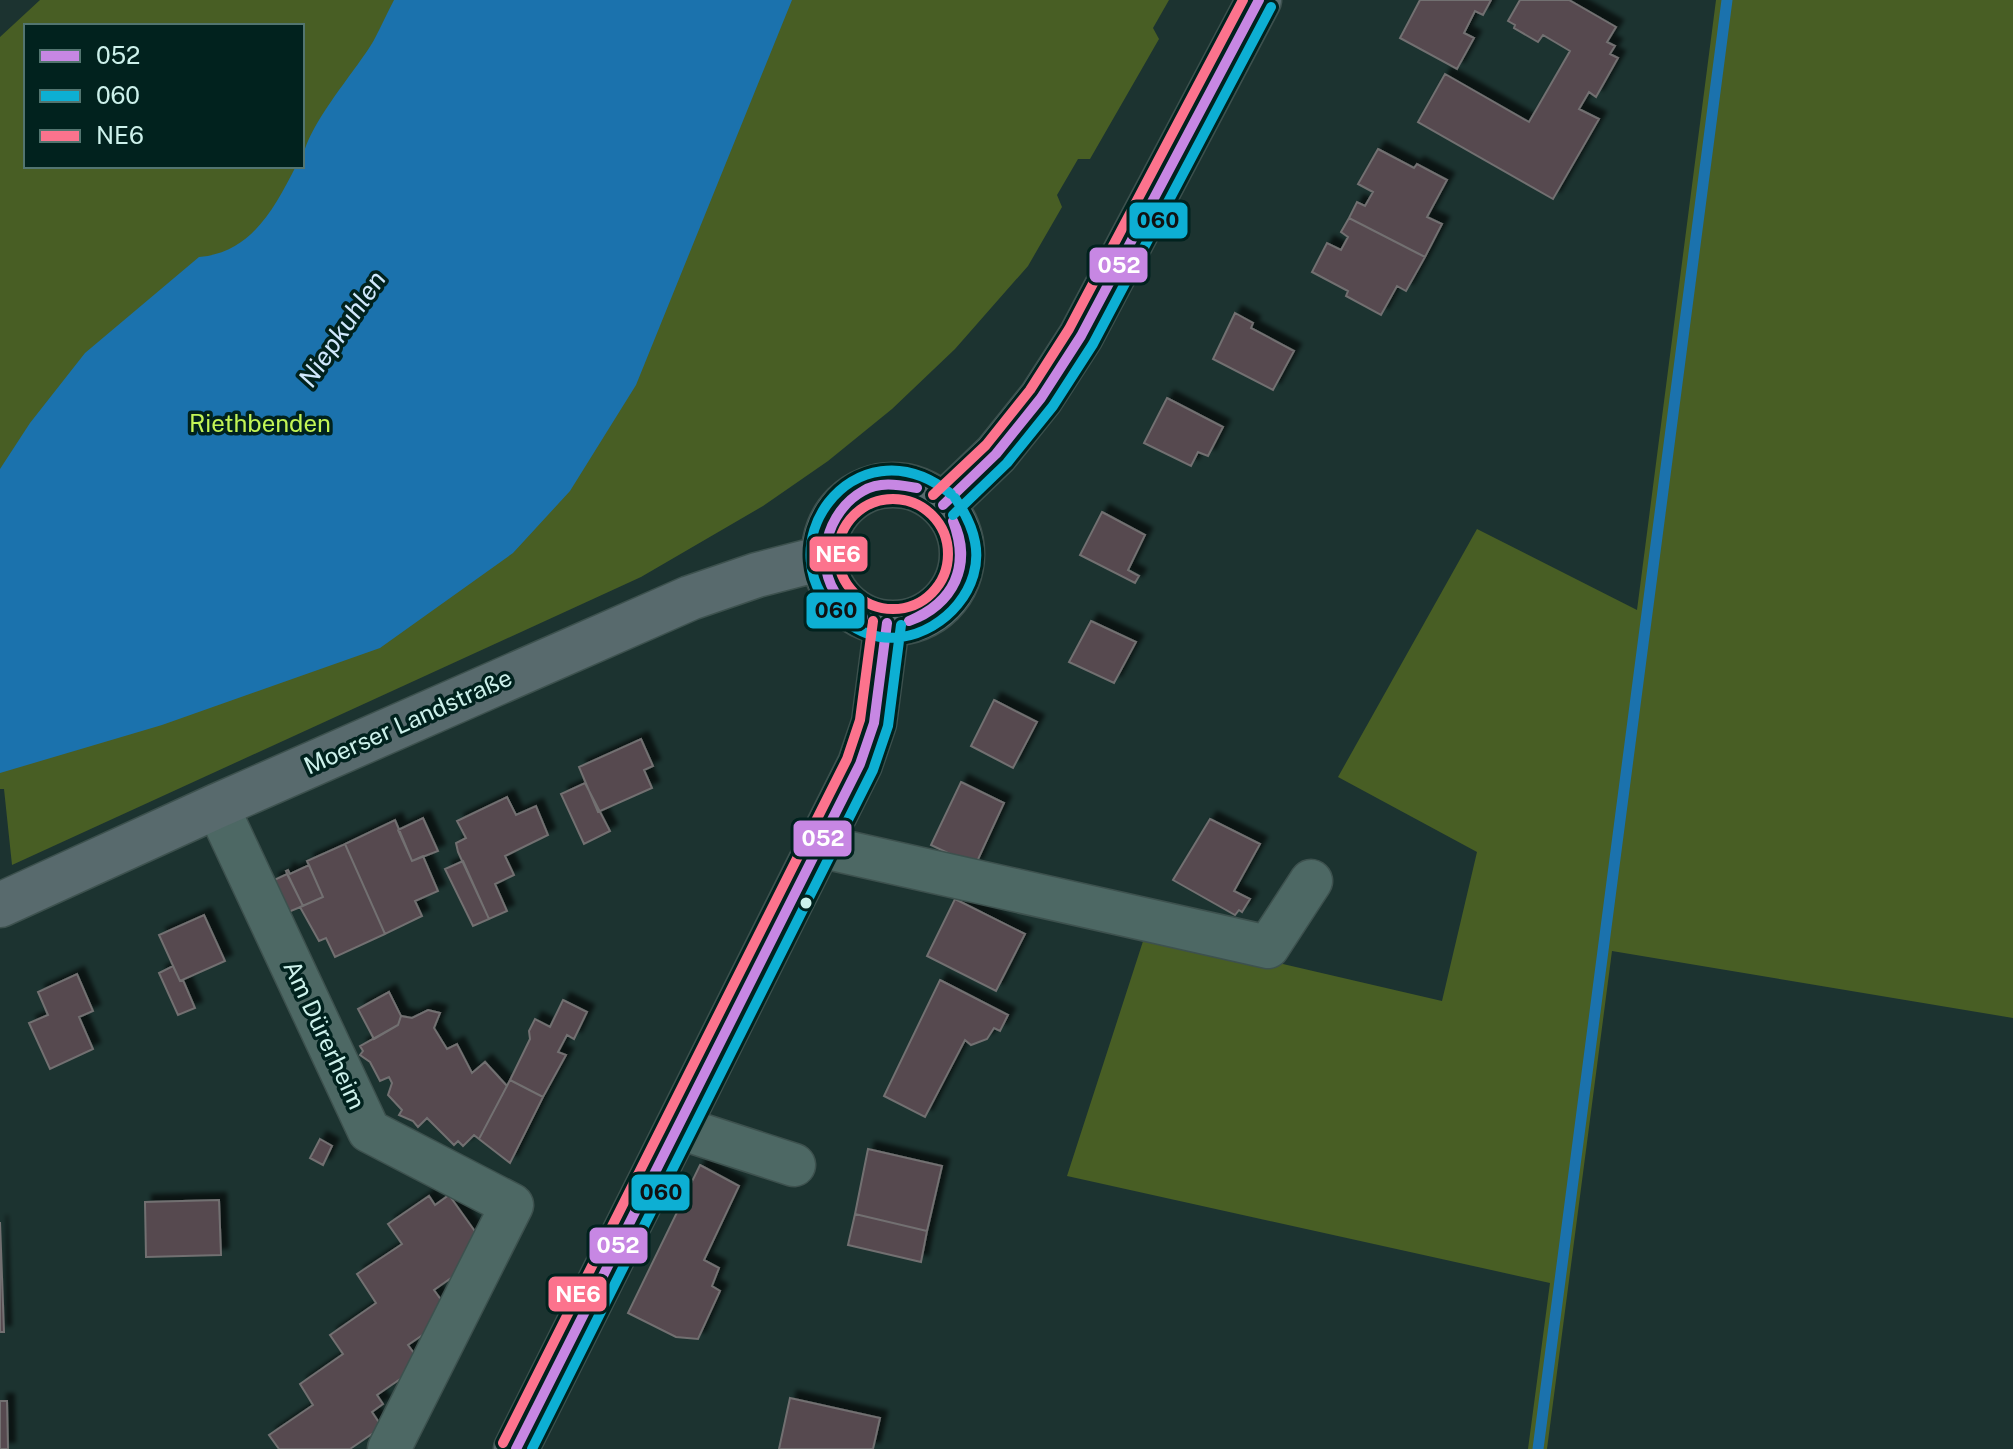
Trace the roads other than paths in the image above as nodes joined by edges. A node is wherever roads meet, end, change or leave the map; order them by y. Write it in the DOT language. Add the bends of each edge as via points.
graph roads {
  1 [pos="1259,0"];
  2 [pos="943,505"];
  3 [pos="823,558"];
  4 [pos="887,623"];
  5 [pos="217,806"];
  6 [pos="819,846"];
  7 [pos="1311,881"];
  8 [pos="0,905"];
  9 [pos="677,1127"];
  10 [pos="794,1165"];
  11 [pos="389,1449"];
  12 [pos="516,1449"];
  1 -- 2 [label="main road" via="1081,336 996,454"];
  2 -- 3 [label="main road" via="917,488 887,484 858,492 837,511 825,534"];
  2 -- 4 [label="main road" via="958,530 963,558 957,582 941,604 916,620"];
  3 -- 4 [label="main road" via="841,600 863,617"];
  3 -- 5 [label="main road, Moerser Landstraße" via="690,598"];
  4 -- 6 [label="main road" via="874,723"];
  5 -- 8 [label="main road, Moerser Landstraße"];
  5 -- 11 [label="street, Am Dürerheim" via="369,1131 512,1205"];
  6 -- 7 [label="street" via="1268,947"];
  6 -- 9 [label="main road"];
  9 -- 10 [label="street"];
  9 -- 12 [label="main road"];
}
